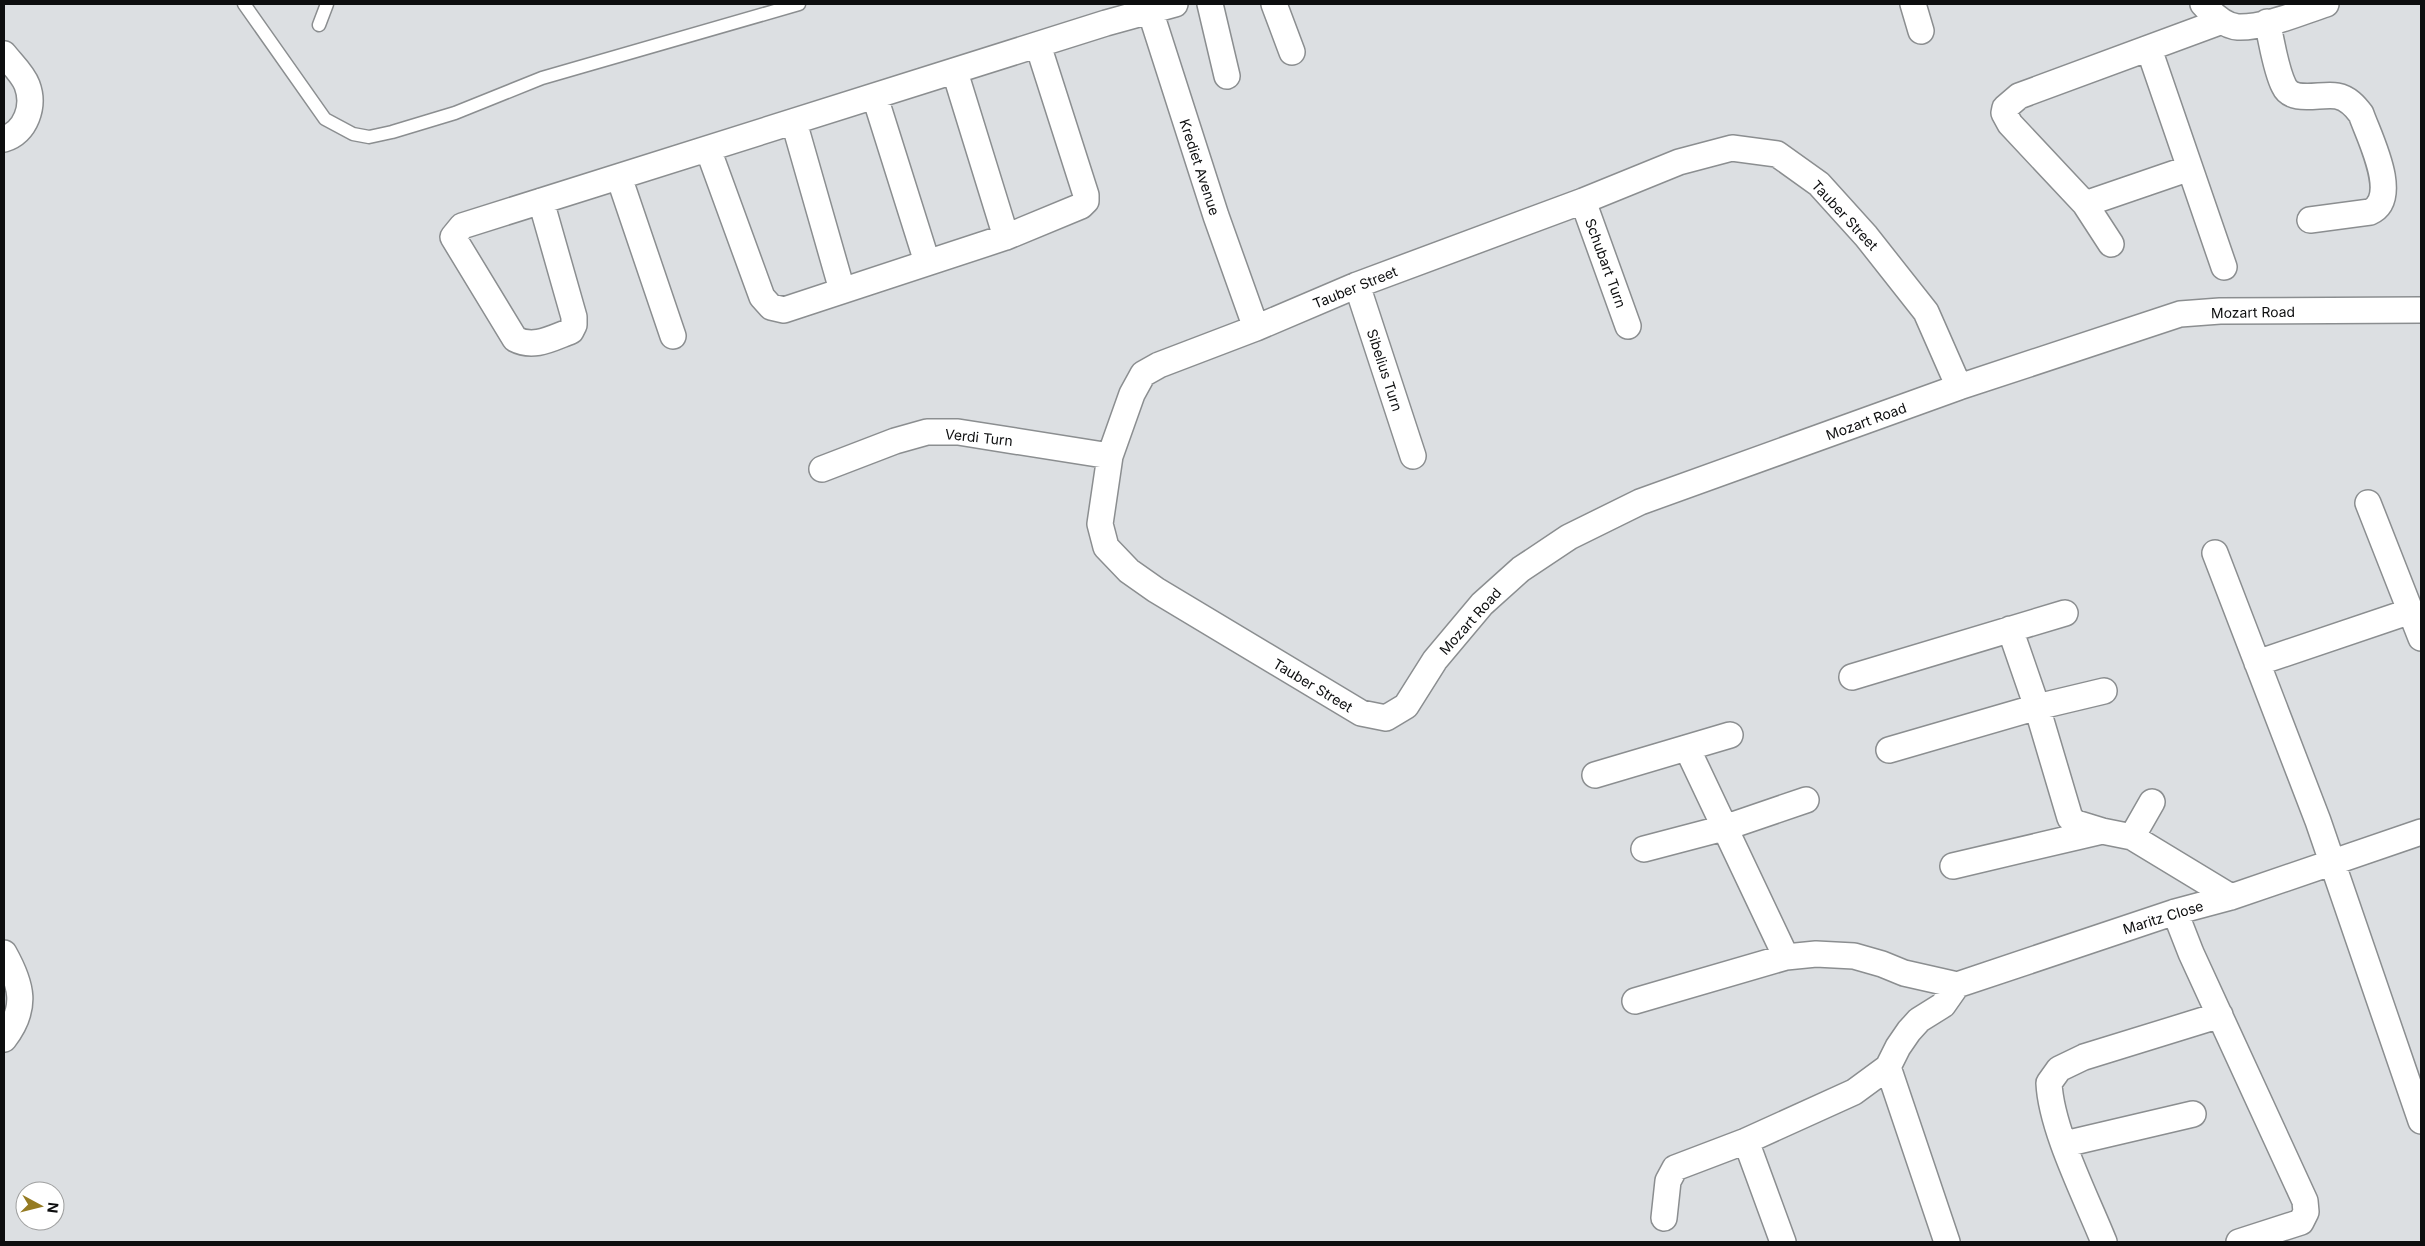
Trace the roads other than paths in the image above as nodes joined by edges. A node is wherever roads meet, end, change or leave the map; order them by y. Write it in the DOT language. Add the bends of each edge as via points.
graph roads {
  1 [pos="244,4"];
  2 [pos="327,4"];
  3 [pos="799,4"];
  4 [pos="1175,4"];
  5 [pos="1210,4"];
  6 [pos="1274,4"];
  7 [pos="1913,4"];
  8 [pos="2203,4"];
  9 [pos="2326,4"];
  10 [pos="1149,8"];
  11 [pos="2222,21"];
  12 [pos="2267,22"];
  13 [pos="319,25"];
  14 [pos="1921,30"];
  15 [pos="1038,46"];
  16 [pos="2148,49"];
  17 [pos="1292,52"];
  18 [pos="4,54"];
  19 [pos="955,72"];
  20 [pos="1227,76"];
  21 [pos="875,97"];
  22 [pos="794,122"];
  23 [pos="4,139"];
  24 [pos="708,149"];
  25 [pos="2190,168"];
  26 [pos="619,176"];
  27 [pos="541,201"];
  28 [pos="1583,201"];
  29 [pos="2085,204"];
  30 [pos="2310,220"];
  31 [pos="1006,237"];
  32 [pos="2111,244"];
  33 [pos="927,262"];
  34 [pos="2224,267"];
  35 [pos="1357,284"];
  36 [pos="842,290"];
  37 [pos="2421,310"];
  38 [pos="1628,326"];
  39 [pos="1256,328"];
  40 [pos="673,336"];
  41 [pos="1959,387"];
  42 [pos="1110,456"];
  43 [pos="1413,456"];
  44 [pos="822,470"];
  45 [pos="2368,503"];
  46 [pos="2214,553"];
  47 [pos="2411,612"];
  48 [pos="2065,613"];
  49 [pos="2010,629"];
  50 [pos="2421,638"];
  51 [pos="2257,664"];
  52 [pos="1852,677"];
  53 [pos="2104,691"];
  54 [pos="2037,707"];
  55 [pos="1392,715"];
  56 [pos="1730,734"];
  57 [pos="1687,748"];
  58 [pos="1889,750"];
  59 [pos="1595,775"];
  60 [pos="1806,800"];
  61 [pos="2152,802"];
  62 [pos="1724,828"];
  63 [pos="2102,831"];
  64 [pos="2421,832"];
  65 [pos="2132,837"];
  66 [pos="1644,849"];
  67 [pos="2332,861"];
  68 [pos="1953,866"];
  69 [pos="2231,897"];
  70 [pos="2175,912"];
  71 [pos="4,953"];
  72 [pos="1786,957"];
  73 [pos="1957,985"];
  74 [pos="1635,1002"];
  75 [pos="2220,1015"];
  76 [pos="4,1039"];
  77 [pos="1888,1067"];
  78 [pos="2420,1111"];
  79 [pos="2193,1114"];
  80 [pos="1746,1141"];
  81 [pos="2065,1144"];
  82 [pos="1664,1218"];
  83 [pos="1783,1242"];
  84 [pos="1947,1242"];
  85 [pos="2104,1242"];
  86 [pos="2238,1242"];
  1 -- 3 [label="lane" via="325,119 353,134 369,137 455,113 542,78"];
  2 -- 13 [label="lane"];
  4 -- 10 [label="street"];
  5 -- 20 [label="street"];
  6 -- 17 [label="street"];
  7 -- 14 [label="street"];
  8 -- 11 [label="street"];
  9 -- 12 [label="street"];
  10 -- 15 [label="street"];
  10 -- 39 [label="street, Krediet Avenue"];
  11 -- 12 [label="street" via="2238,27"];
  11 -- 16 [label="street"];
  12 -- 30 [label="street" via="2284,86 2299,96 2336,95 2350,101 2361,114 2384,181 2384,198 2376,210"];
  15 -- 19 [label="street"];
  15 -- 31 [label="street" via="1086,201 1081,206"];
  16 -- 25 [label="street"];
  16 -- 29 [label="street" via="2019,96 2004,108 2010,124"];
  18 -- 23 [label="street" via="27,84 30,100 27,118 20,129"];
  19 -- 21 [label="street"];
  19 -- 31 [label="street"];
  21 -- 22 [label="street"];
  21 -- 33 [label="street"];
  22 -- 24 [label="street"];
  22 -- 36 [label="street"];
  24 -- 26 [label="street"];
  24 -- 36 [label="street" via="762,297 771,307 784,310"];
  25 -- 29 [label="street"];
  25 -- 34 [label="street"];
  26 -- 27 [label="street"];
  26 -- 40 [label="street"];
  27 -- 27 [label="street" via="462,226 453,237 515,339 534,345 571,331 574,325"];
  28 -- 35 [label="street, Tauber Street"];
  28 -- 38 [label="street, Schubart Turn"];
  28 -- 41 [label="street, Tauber Street" via="1679,162 1732,148 1777,154 1818,184 1866,236 1926,312"];
  29 -- 32 [label="street"];
  31 -- 33 [label="street"];
  33 -- 36 [label="street"];
  35 -- 39 [label="street, Tauber Street"];
  35 -- 43 [label="street, Sibelius Turn"];
  37 -- 41 [label="street, Mozart Road" via="2180,314"];
  39 -- 42 [label="street, Tauber Street" via="1143,374 1132,394"];
  41 -- 55 [label="street, Mozart Road" via="1640,502 1569,536 1521,569 1482,604 1435,660 1406,706"];
  42 -- 44 [label="street, Verdi Turn" via="958,432 927,432 894,441"];
  42 -- 55 [label="street, Tauber Street" via="1100,524 1106,547 1129,571 1360,714 1386,718"];
  45 -- 47 [label="street"];
  46 -- 51 [label="street"];
  47 -- 50 [label="street"];
  47 -- 51 [label="street"];
  48 -- 49 [label="street"];
  49 -- 52 [label="street"];
  49 -- 54 [label="street"];
  51 -- 67 [label="street"];
  53 -- 54 [label="street"];
  54 -- 58 [label="street"];
  54 -- 63 [label="street" via="2070,818"];
  56 -- 57 [label="street"];
  57 -- 59 [label="street"];
  57 -- 62 [label="street"];
  60 -- 62 [label="street"];
  61 -- 65 [label="street"];
  62 -- 66 [label="street"];
  62 -- 72 [label="street"];
  63 -- 65 [label="street"];
  63 -- 68 [label="street"];
  64 -- 67 [label="street, Maritz Close"];
  65 -- 69 [label="street"];
  67 -- 69 [label="street, Maritz Close"];
  67 -- 78 [label="street"];
  69 -- 70 [label="street, Maritz Close"];
  70 -- 73 [label="street, Maritz Close"];
  70 -- 75 [label="street"];
  71 -- 76 [label="street" via="16,974 20,994 17,1018"];
  72 -- 73 [label="street" via="1816,954 1854,956 1904,973"];
  72 -- 74 [label="street"];
  73 -- 77 [label="street" via="1943,1005 1919,1020 1909,1031"];
  75 -- 81 [label="street" via="2084,1057 2058,1069 2049,1082 2050,1098"];
  75 -- 86 [label="street" via="2305,1201 2306,1212 2301,1222"];
  77 -- 80 [label="street" via="1854,1092"];
  77 -- 84 [label="street"];
  79 -- 81 [label="street"];
  80 -- 82 [label="street" via="1675,1168 1668,1181"];
  80 -- 83 [label="street"];
  81 -- 85 [label="street"];
}
